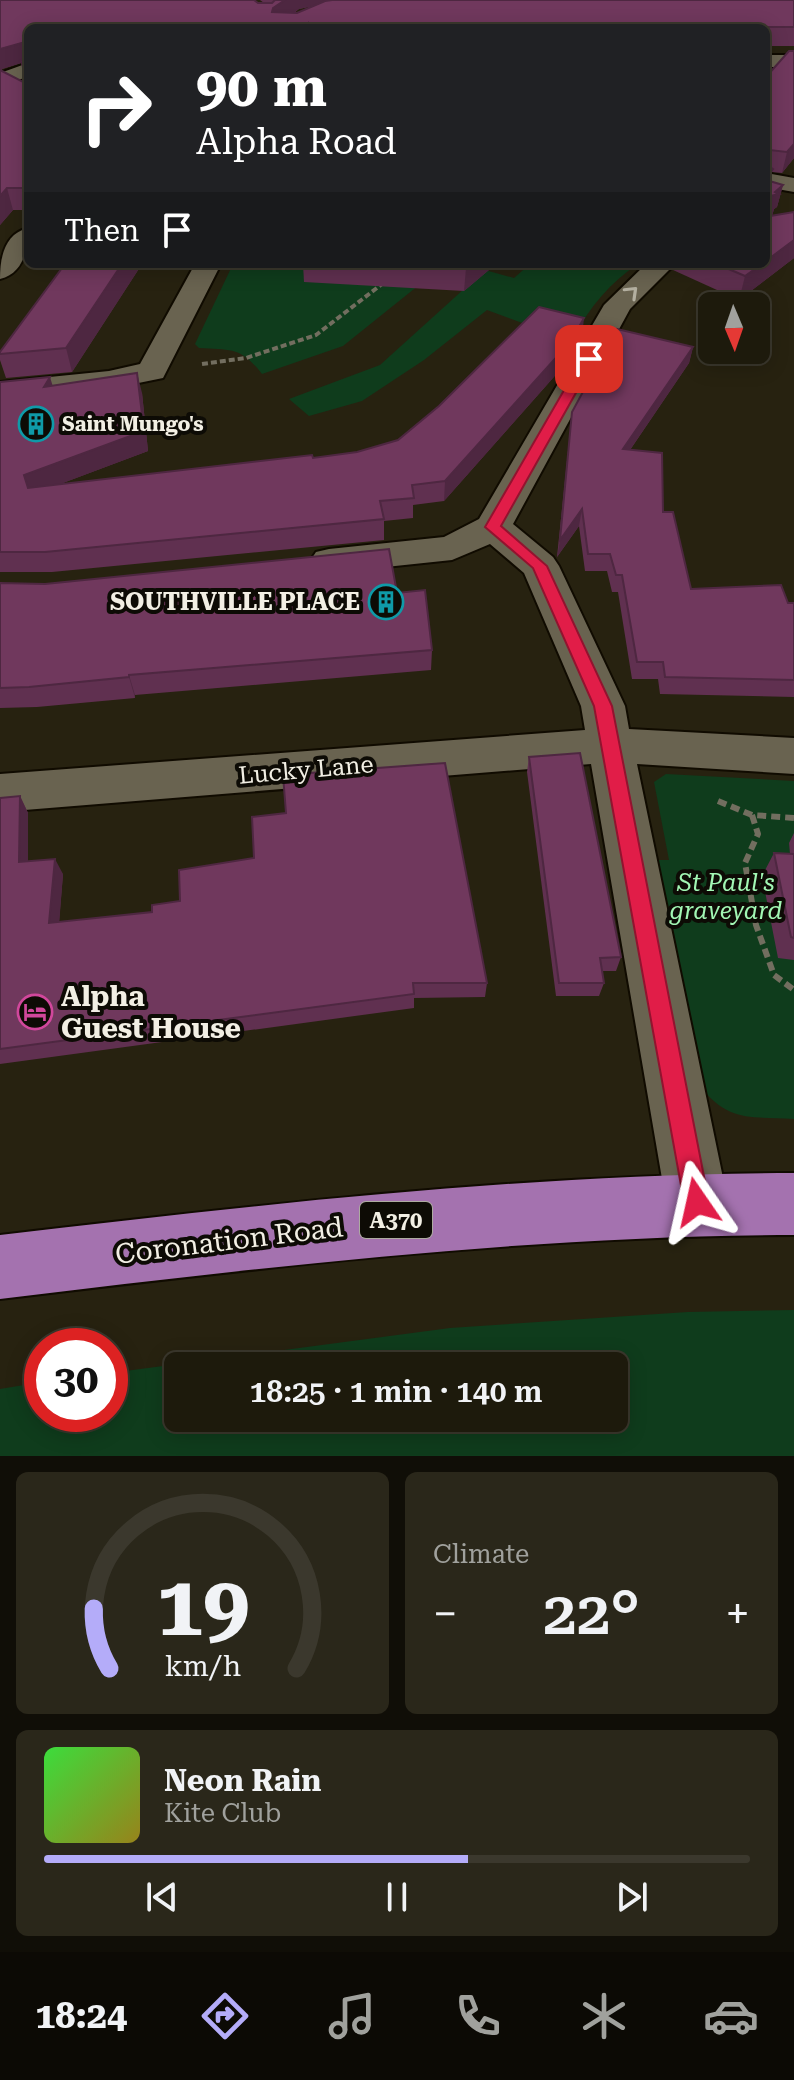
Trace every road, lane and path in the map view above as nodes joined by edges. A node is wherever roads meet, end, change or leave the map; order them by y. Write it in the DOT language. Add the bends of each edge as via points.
graph roads {
  1 [pos="770,61"];
  2 [pos="794,61"];
  3 [pos="19,72"];
  4 [pos="24,93"];
  5 [pos="770,181"];
  6 [pos="794,185"];
  7 [pos="24,241"];
  8 [pos="206,268"];
  9 [pos="658,268"];
  10 [pos="0,271"];
  11 [pos="385,282"];
  12 [pos="152,371"];
  13 [pos="0,391"];
  14 [pos="493,527"];
  15 [pos="294,565"];
  16 [pos="611,745"];
  17 [pos="794,756"];
  18 [pos="0,793"];
  19 [pos="752,815"];
  20 [pos="794,990"];
  21 [pos="697,1202"];
  22 [pos="794,1204"];
  23 [pos="0,1267"];
  1 -- 2 [label="street"];
  3 -- 4 [label="street" via="9,82"];
  5 -- 6 [label="street"];
  7 -- 10 [label="street"];
  8 -- 12 [label="street"];
  14 -- 9 [label="street, one-way" via="618,305"];
  11 -- 12 [label="path" via="316,335 246,358"];
  12 -- 13 [label="street"];
  14 -- 15 [label="street" via="452,548"];
  14 -- 16 [label="street" via="540,566 603,706"];
  16 -- 17 [label="street, Lucky Lane"];
  16 -- 18 [label="street, Lucky Lane"];
  16 -- 21 [label="street"];
  19 -- 20 [label="path" via="758,834 745,863 756,925 774,975"];
  21 -- 22 [label="highway, Coronation Road / A370"];
  21 -- 23 [label="highway, Coronation Road / A370" via="386,1221"];
}
